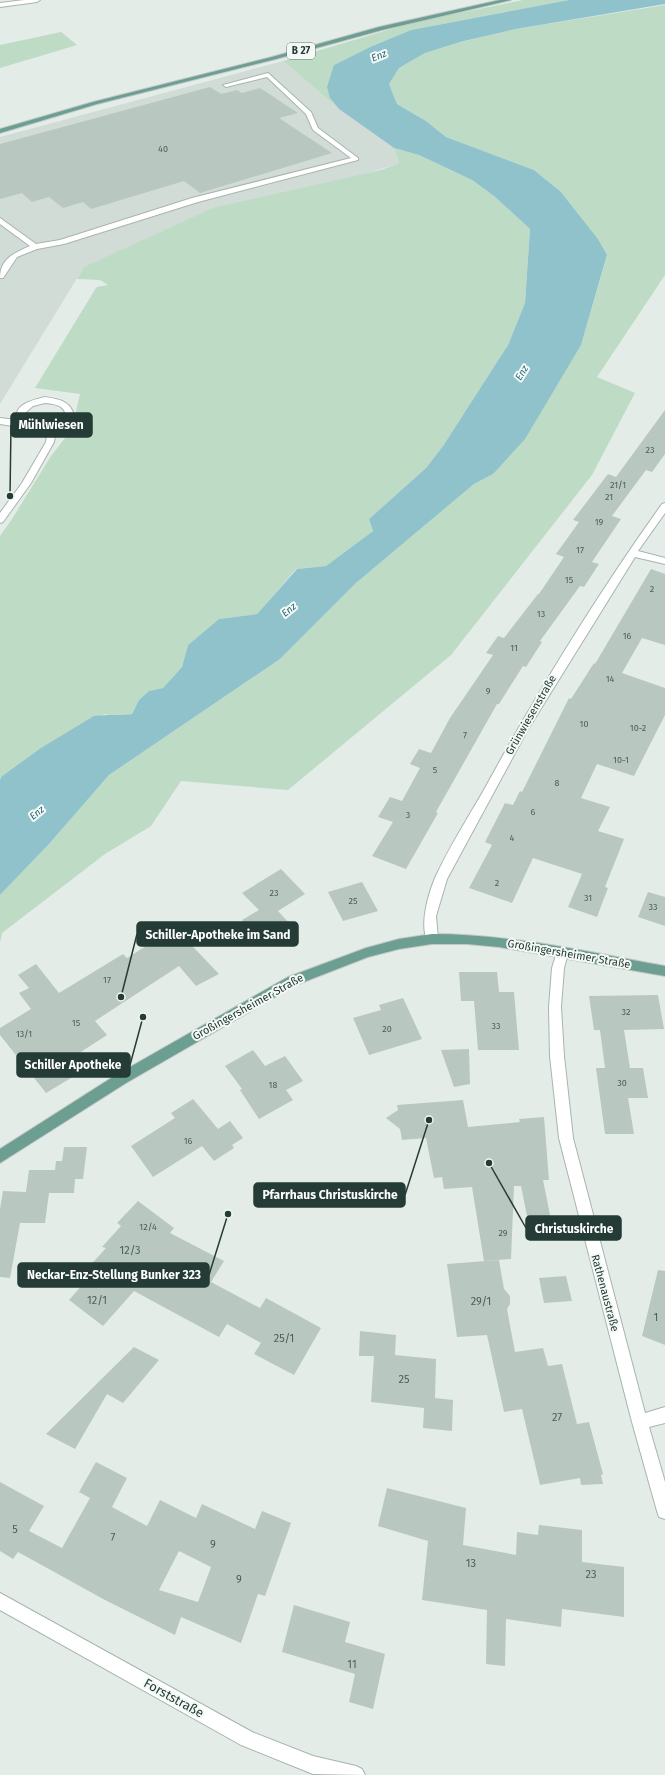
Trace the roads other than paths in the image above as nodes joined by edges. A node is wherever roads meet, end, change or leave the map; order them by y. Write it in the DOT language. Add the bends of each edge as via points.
graph roads {
  1 [pos="37,0"];
  2 [pos="508,0"];
  3 [pos="0,5"];
  4 [pos="226,85"];
  5 [pos="0,131"];
  6 [pos="0,220"];
  7 [pos="35,247"];
  8 [pos="0,259"];
  9 [pos="10,261"];
  10 [pos="0,276"];
  11 [pos="0,421"];
  12 [pos="24,424"];
  13 [pos="47,428"];
  14 [pos="665,506"];
  15 [pos="0,520"];
  16 [pos="632,553"];
  17 [pos="665,561"];
  18 [pos="432,939"];
  19 [pos="562,953"];
  20 [pos="665,971"];
  21 [pos="0,1157"];
  22 [pos="665,1415"];
  23 [pos="640,1422"];
  24 [pos="665,1511"];
  25 [pos="0,1602"];
  26 [pos="356,1775"];
  1 -- 3 [label="street"];
  2 -- 5 [label="main road, B 27" via="381,28 274,58 82,106"];
  4 -- 7 [label="street" via="268,75 309,113 315,129 356,159 195,200 61,242"];
  6 -- 7 [label="street"];
  7 -- 9 [label="street" via="14,255"];
  8 -- 9 [label="street"];
  9 -- 10 [label="street"];
  11 -- 12 [label="street"];
  12 -- 13 [label="street"];
  12 -- 13 [label="street" via="19,417 20,412 29,404 45,400 66,406 70,414 67,419 55,427"];
  13 -- 15 [label="street" via="51,436 50,442"];
  14 -- 16 [label="street, Grünwiesenstraße"];
  16 -- 17 [label="street"];
  16 -- 18 [label="street, Grünwiesenstraße" via="522,730 441,879 430,916"];
  18 -- 19 [label="main road, Großingersheimer Straße" via="499,942"];
  18 -- 21 [label="main road, Großingersheimer Straße" via="366,953 292,981 121,1079"];
  19 -- 20 [label="main road, Großingersheimer Straße"];
  19 -- 23 [label="street, Rathenaustraße" via="558,968 555,1008 561,1104 566,1138"];
  22 -- 23 [label="street"];
  23 -- 24 [label="street, Rathenaustraße"];
  25 -- 26 [label="street, Forststraße" via="247,1739 313,1765"];
}
